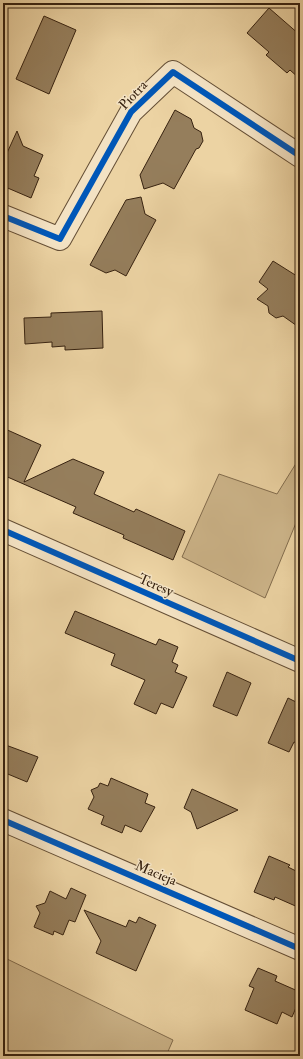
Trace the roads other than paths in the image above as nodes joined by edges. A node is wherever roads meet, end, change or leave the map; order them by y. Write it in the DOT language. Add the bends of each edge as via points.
graph roads {
  1 [pos="300,156"];
  2 [pos="3,216"];
  3 [pos="3,530"];
  4 [pos="300,661"];
  5 [pos="3,820"];
  6 [pos="300,949"];
  1 -- 2 [label="street, Piotra" via="173,72 131,112 60,239"];
  3 -- 4 [label="street, Teresy"];
  5 -- 6 [label="street, Macieja"];
}
